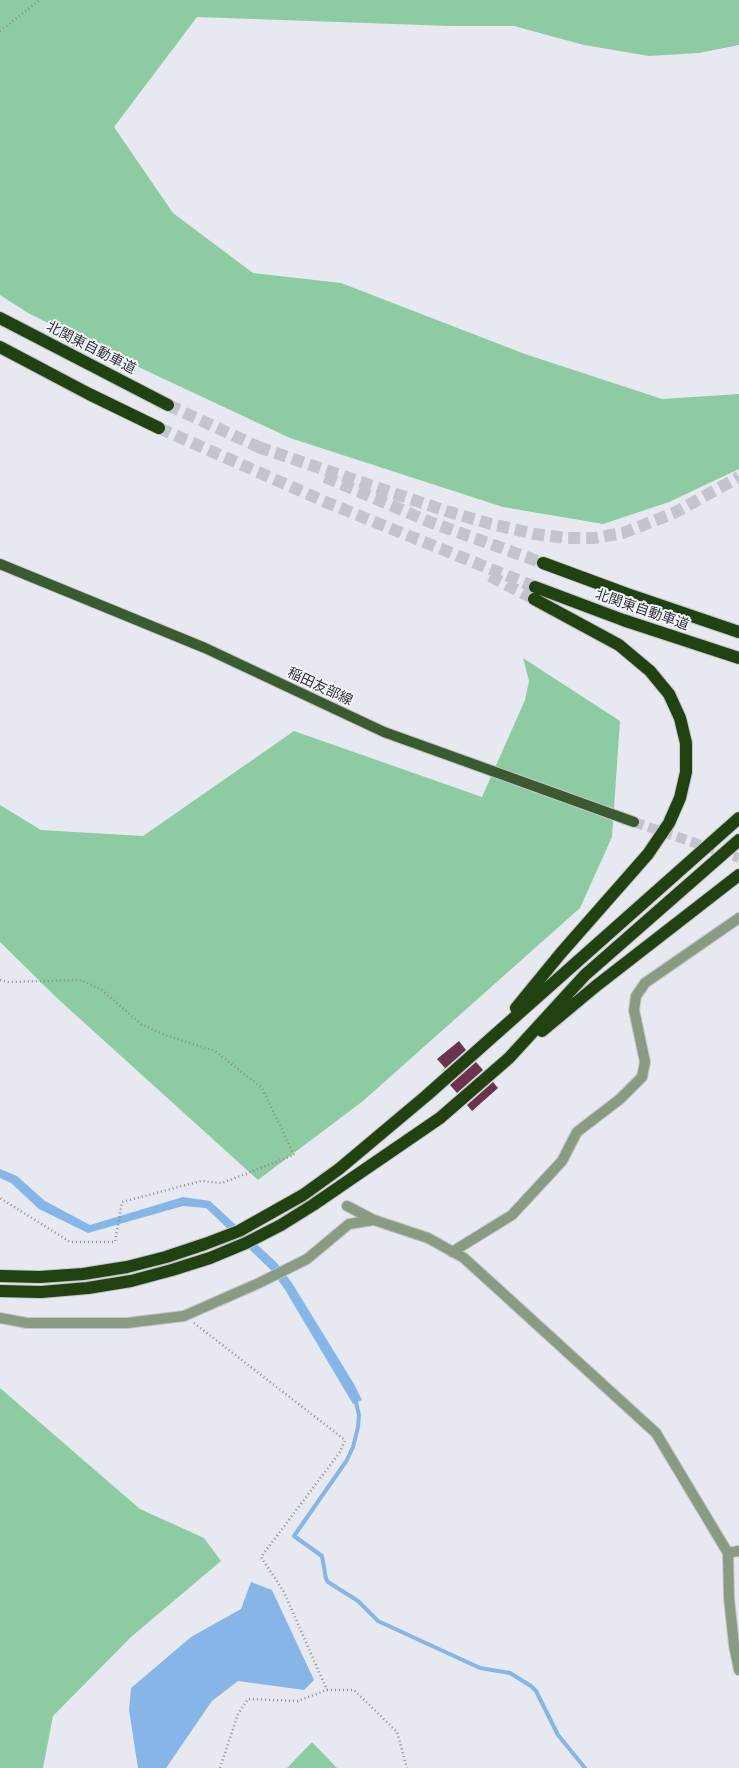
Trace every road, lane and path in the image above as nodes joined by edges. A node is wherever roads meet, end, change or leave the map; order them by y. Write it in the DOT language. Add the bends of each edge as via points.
graph roads {
  1 [pos="40,0"];
  2 [pos="0,31"];
  3 [pos="0,318"];
  4 [pos="0,347"];
  5 [pos="168,405"];
  6 [pos="159,428"];
  7 [pos="543,563"];
  8 [pos="0,564"];
  9 [pos="739,632"];
  10 [pos="739,658"];
  11 [pos="739,818"];
  12 [pos="634,822"];
  13 [pos="739,840"];
  14 [pos="739,875"];
  15 [pos="739,918"];
  16 [pos="0,980"];
  17 [pos="490,1039"];
  18 [pos="509,1058"];
  19 [pos="0,1198"];
  20 [pos="347,1206"];
  21 [pos="374,1220"];
  22 [pos="452,1252"];
  23 [pos="0,1276"];
  24 [pos="0,1291"];
  25 [pos="184,1316"];
  26 [pos="0,1318"];
  27 [pos="739,1551"];
  28 [pos="728,1553"];
  29 [pos="739,1670"];
  30 [pos="327,1690"];
  31 [pos="220,1768"];
  32 [pos="407,1768"];
  1 -- 2 [label="path"];
  3 -- 5 [label="highway, 北関東自動車道"];
  4 -- 6 [label="highway"];
  7 -- 9 [label="highway, 北関東自動車道"];
  8 -- 12 [label="main road, 稲田友部線" via="205,648 384,732"];
  10 -- 17 [label="highway, 北関東自動車道" via="535,593 618,645 650,671 669,694 680,718 686,743 686,772 680,798 669,823 648,854"];
  11 -- 17 [label="highway"];
  13 -- 18 [label="highway" via="585,975"];
  14 -- 18 [label="highway" via="596,986"];
  15 -- 22 [label="street" via="645,982 636,996 634,1010 645,1062 642,1077 620,1099 577,1132 562,1161 512,1215"];
  16 -- 19 [label="path" via="81,980 102,990 141,1024 165,1035 215,1051 262,1088 294,1155 222,1183 201,1181 122,1202 114,1242 70,1242"];
  17 -- 23 [label="highway" via="339,1169 303,1195 239,1231 166,1257 127,1267 83,1274"];
  18 -- 24 [label="highway" via="440,1118 313,1205 246,1242 195,1263 131,1281 41,1292"];
  20 -- 21 [label="street"];
  21 -- 22 [label="street" via="428,1238"];
  21 -- 25 [label="street" via="350,1224 307,1259"];
  22 -- 28 [label="street" via="464,1258 656,1433"];
  25 -- 26 [label="street" via="127,1323 27,1323"];
  25 -- 30 [label="path" via="345,1440 340,1452 261,1557 284,1592"];
  27 -- 28 [label="street"];
  28 -- 29 [label="street" via="730,1606"];
  30 -- 31 [label="path" via="298,1701 248,1699 238,1714"];
  30 -- 32 [label="path" via="354,1690 397,1732"];
}
